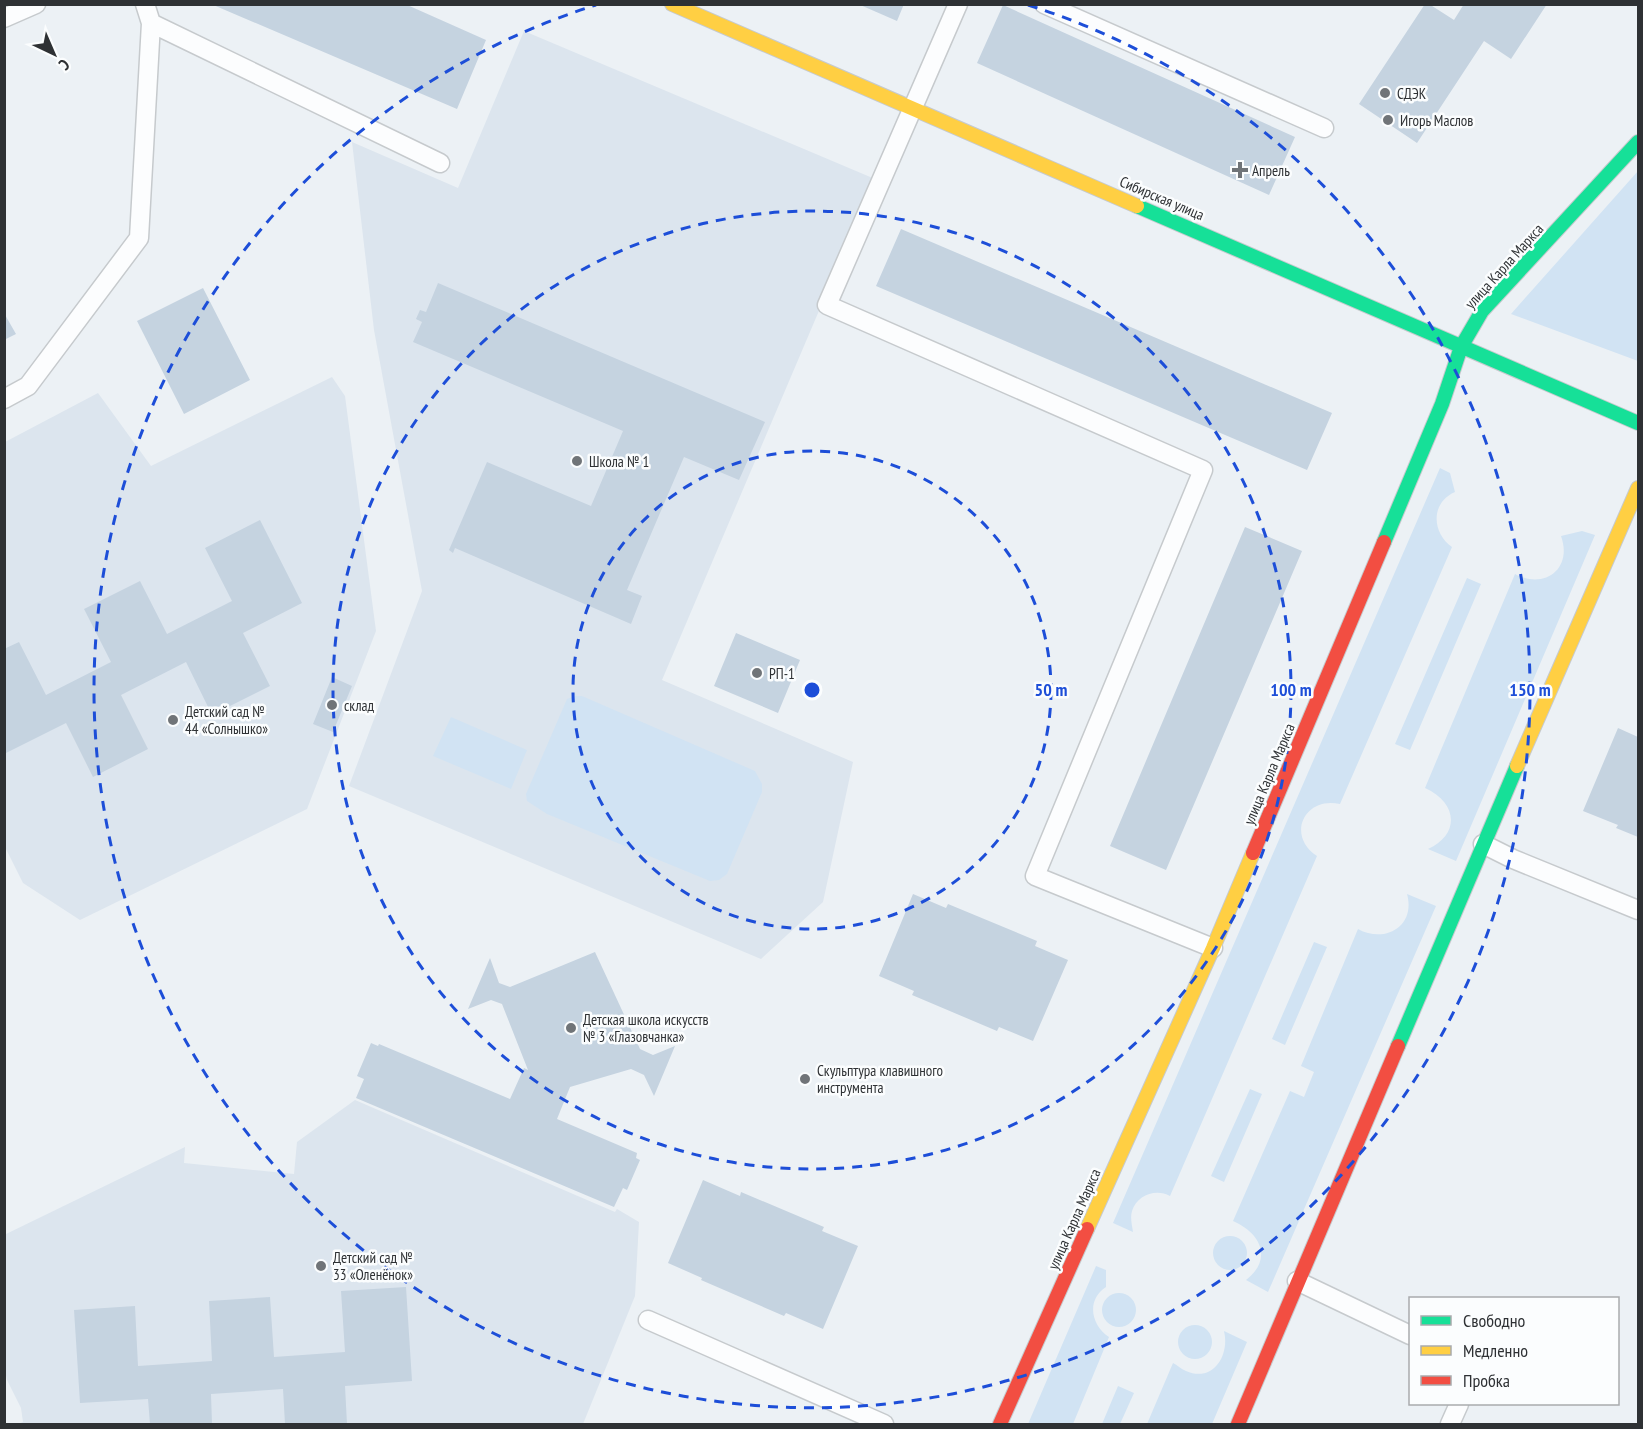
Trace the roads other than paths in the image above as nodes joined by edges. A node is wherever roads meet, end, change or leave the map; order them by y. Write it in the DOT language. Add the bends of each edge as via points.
graph roads {
  1 [pos="36,4"];
  2 [pos="145,4"];
  3 [pos="672,4"];
  4 [pos="958,4"];
  5 [pos="1044,4"];
  6 [pos="4,18"];
  7 [pos="152,23"];
  8 [pos="912,110"];
  9 [pos="1324,128"];
  10 [pos="1638,142"];
  11 [pos="440,163"];
  12 [pos="1461,347"];
  13 [pos="4,399"];
  14 [pos="1638,423"];
  15 [pos="1638,488"];
  16 [pos="1483,844"];
  17 [pos="1638,910"];
  18 [pos="1213,948"];
  19 [pos="1297,1281"];
  20 [pos="648,1320"];
  21 [pos="1409,1335"];
  22 [pos="1459,1405"];
  23 [pos="884,1425"];
  24 [pos="1000,1425"];
  25 [pos="1238,1425"];
  26 [pos="1450,1425"];
  1 -- 6 [label="lane"];
  2 -- 7 [label="lane"];
  3 -- 8 [label="street, Сибирская улица"];
  4 -- 8 [label="lane"];
  5 -- 9 [label="lane"];
  7 -- 11 [label="lane"];
  7 -- 13 [label="lane" via="139,238 28,386"];
  8 -- 12 [label="street, Сибирская улица"];
  8 -- 18 [label="lane" via="827,304 1203,470 1035,876"];
  10 -- 12 [label="street, улица Карла Маркса" via="1482,311"];
  12 -- 14 [label="street, Сибирская улица"];
  12 -- 18 [label="street, улица Карла Маркса" via="1442,404"];
  15 -- 16 [label="street"];
  16 -- 17 [label="lane"];
  16 -- 19 [label="street"];
  18 -- 24 [label="street, улица Карла Маркса"];
  19 -- 21 [label="lane"];
  19 -- 25 [label="street"];
  20 -- 23 [label="lane"];
  22 -- 26 [label="lane"];
}
